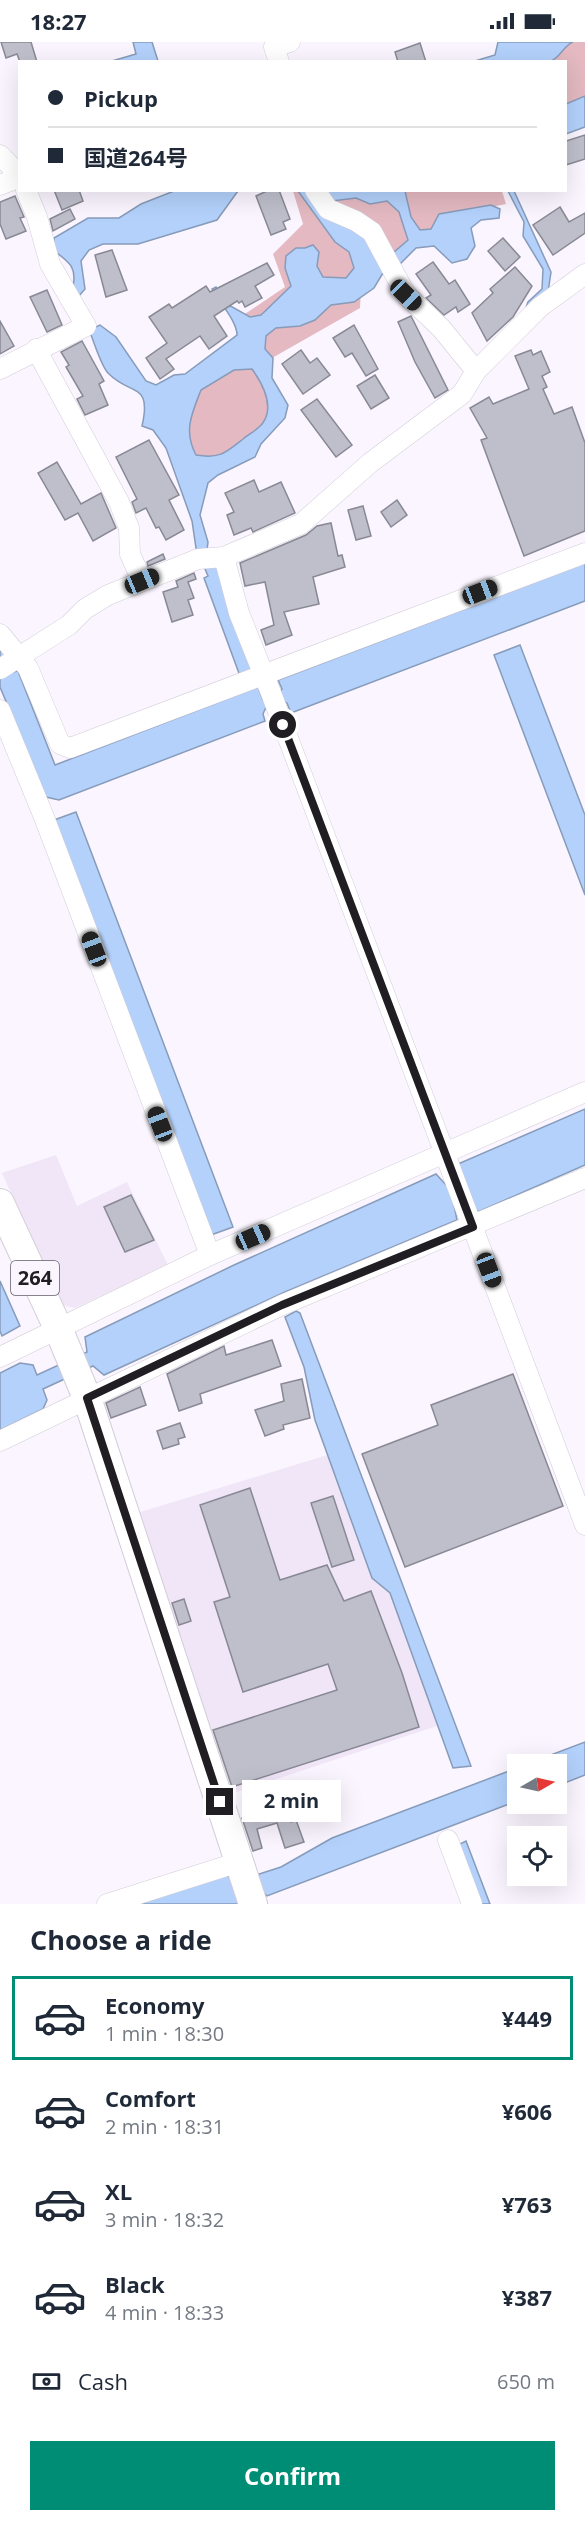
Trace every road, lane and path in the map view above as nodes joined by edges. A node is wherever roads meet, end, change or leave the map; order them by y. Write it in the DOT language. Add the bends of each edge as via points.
graph roads {
  1 [pos="290,42"];
  2 [pos="278,60"];
  3 [pos="0,155"];
  4 [pos="18,174"];
  5 [pos="18,177"];
  6 [pos="0,185"];
  7 [pos="27,192"];
  8 [pos="316,192"];
  9 [pos="585,274"];
  10 [pos="36,350"];
  11 [pos="0,369"];
  12 [pos="476,371"];
  13 [pos="585,553"];
  14 [pos="212,557"];
  15 [pos="142,581"];
  16 [pos="0,634"];
  17 [pos="8,665"];
  18 [pos="271,692"];
  19 [pos="0,710"];
  20 [pos="585,1092"];
  21 [pos="444,1153"];
  22 [pos="585,1178"];
  23 [pos="0,1203"];
  24 [pos="473,1227"];
  25 [pos="210,1255"];
  26 [pos="0,1357"];
  27 [pos="73,1364"];
  28 [pos="0,1441"];
  29 [pos="585,1525"];
  30 [pos="448,1840"];
  31 [pos="247,1885"];
  32 [pos="107,1904"];
  33 [pos="472,1904"];
  1 -- 2 [label="street" via="274,47"];
  3 -- 4 [label="street"];
  5 -- 6 [label="street"];
  7 -- 10 [label="street" via="50,264 86,326"];
  8 -- 12 [label="street" via="328,208 372,232 406,295 441,328"];
  9 -- 12 [label="street" via="540,307"];
  10 -- 11 [label="street"];
  10 -- 15 [label="street" via="119,502 129,528 130,554"];
  12 -- 14 [label="street" via="462,394 370,464 301,524"];
  13 -- 18 [label="street"];
  14 -- 15 [label="street"];
  14 -- 18 [label="street"];
  15 -- 17 [label="street" via="101,600"];
  16 -- 17 [label="street"];
  17 -- 18 [label="street" via="27,668 60,744 70,748"];
  18 -- 21 [label="street"];
  19 -- 25 [label="street"];
  20 -- 21 [label="street"];
  21 -- 24 [label="street"];
  21 -- 25 [label="street"];
  22 -- 24 [label="street"];
  23 -- 27 [label="highway, 264"];
  24 -- 27 [label="street" via="282,1305"];
  24 -- 29 [label="street"];
  25 -- 27 [label="street"];
  26 -- 27 [label="street"];
  27 -- 28 [label="street"];
  27 -- 31 [label="highway, 264"];
  30 -- 33 [label="street"];
  31 -- 32 [label="street"];
}
